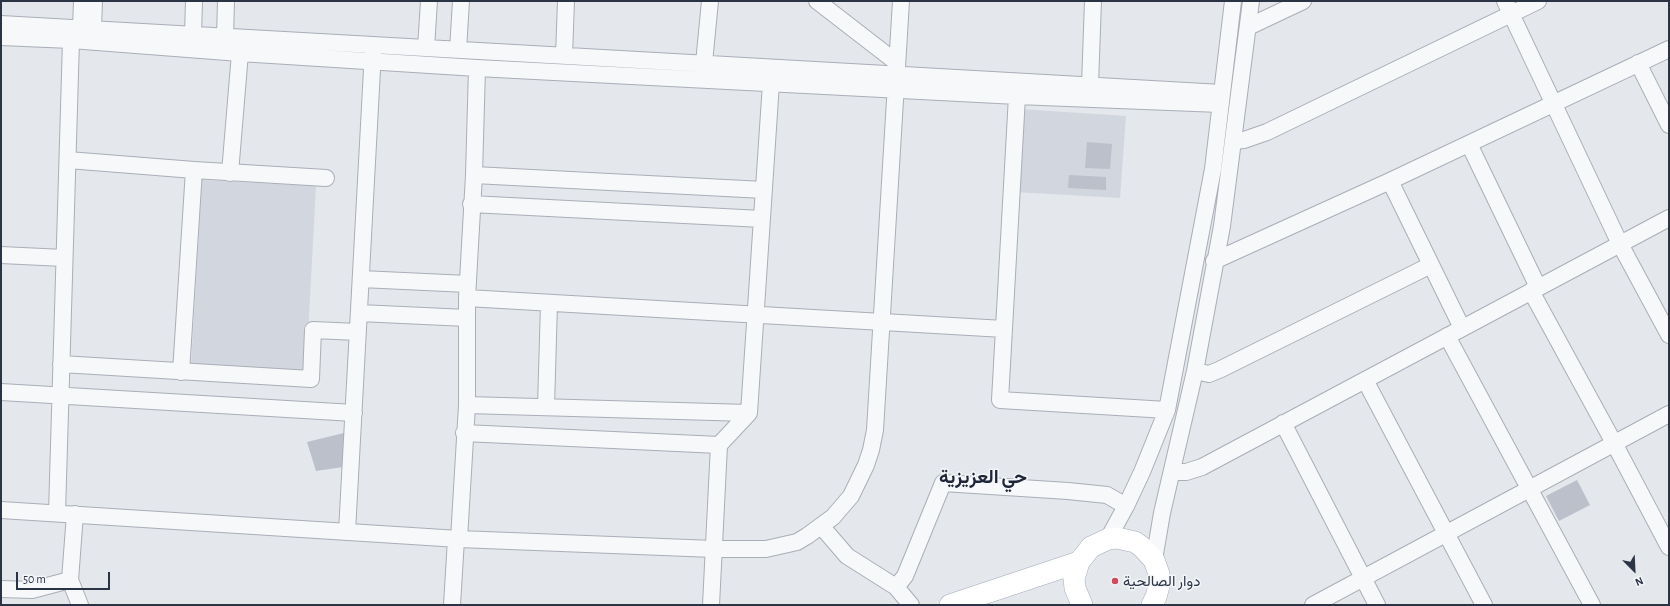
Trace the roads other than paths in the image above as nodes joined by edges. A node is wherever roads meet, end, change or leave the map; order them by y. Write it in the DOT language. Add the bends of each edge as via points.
graph roads {
  1 [pos="82,1"];
  2 [pos="94,1"];
  3 [pos="194,1"];
  4 [pos="226,1"];
  5 [pos="429,1"];
  6 [pos="461,1"];
  7 [pos="566,1"];
  8 [pos="710,1"];
  9 [pos="817,1"];
  10 [pos="901,1"];
  11 [pos="1093,1"];
  12 [pos="1233,1"];
  13 [pos="1251,1"];
  14 [pos="1303,1"];
  15 [pos="1538,1"];
  16 [pos="1508,8"];
  17 [pos="1,24"];
  18 [pos="1248,27"];
  19 [pos="81,32"];
  20 [pos="193,35"];
  21 [pos="1,37"];
  22 [pos="225,37"];
  23 [pos="374,44"];
  24 [pos="426,48"];
  25 [pos="1669,49"];
  26 [pos="458,50"];
  27 [pos="240,53"];
  28 [pos="564,56"];
  29 [pos="373,61"];
  30 [pos="704,63"];
  31 [pos="1638,63"];
  32 [pos="477,68"];
  33 [pos="896,75"];
  34 [pos="771,83"];
  35 [pos="1090,86"];
  36 [pos="1017,96"];
  37 [pos="1221,99"];
  38 [pos="1554,104"];
  39 [pos="1669,125"];
  40 [pos="1233,141"];
  41 [pos="1469,144"];
  42 [pos="68,160"];
  43 [pos="194,170"];
  44 [pos="230,173"];
  45 [pos="474,175"];
  46 [pos="326,178"];
  47 [pos="1390,181"];
  48 [pos="764,190"];
  49 [pos="471,204"];
  50 [pos="1669,218"];
  51 [pos="762,219"];
  52 [pos="1620,244"];
  53 [pos="1,255"];
  54 [pos="64,258"];
  55 [pos="1214,261"];
  56 [pos="1431,265"];
  57 [pos="361,279"];
  58 [pos="1535,289"];
  59 [pos="468,291"];
  60 [pos="549,303"];
  61 [pos="359,313"];
  62 [pos="756,315"];
  63 [pos="467,318"];
  64 [pos="882,322"];
  65 [pos="1004,328"];
  66 [pos="1462,328"];
  67 [pos="358,332"];
  68 [pos="1669,335"];
  69 [pos="1447,336"];
  70 [pos="61,364"];
  71 [pos="181,372"];
  72 [pos="1195,372"];
  73 [pos="1365,380"];
  74 [pos="1,392"];
  75 [pos="60,395"];
  76 [pos="467,405"];
  77 [pos="546,407"];
  78 [pos="1167,410"];
  79 [pos="354,413"];
  80 [pos="749,413"];
  81 [pos="1669,414"];
  82 [pos="1283,423"];
  83 [pos="464,433"];
  84 [pos="1614,443"];
  85 [pos="719,445"];
  86 [pos="1172,472"];
  87 [pos="1529,489"];
  88 [pos="1126,506"];
  89 [pos="1,510"];
  90 [pos="57,513"];
  91 [pos="74,514"];
  92 [pos="822,526"];
  93 [pos="347,532"];
  94 [pos="1446,533"];
  95 [pos="458,539"];
  96 [pos="1108,539"];
  97 [pos="1669,547"];
  98 [pos="714,549"];
  99 [pos="1154,560"];
  100 [pos="1079,562"];
  101 [pos="1363,578"];
  102 [pos="70,580"];
  103 [pos="896,587"];
  104 [pos="1,588"];
  105 [pos="1152,604"];
  106 [pos="80,605"];
  107 [pos="452,605"];
  108 [pos="711,605"];
  109 [pos="911,605"];
  110 [pos="950,605"];
  111 [pos="1082,605"];
  112 [pos="1313,605"];
  113 [pos="1377,605"];
  114 [pos="1484,605"];
  115 [pos="1592,605"];
  1 -- 19 [label="street"];
  2 -- 19 [label="street"];
  3 -- 20 [label="street"];
  4 -- 22 [label="street"];
  5 -- 24 [label="street"];
  6 -- 26 [label="street"];
  7 -- 28 [label="street"];
  8 -- 30 [label="street"];
  9 -- 33 [label="street"];
  10 -- 33 [label="street"];
  11 -- 35 [label="street"];
  12 -- 37 [label="street"];
  13 -- 18 [label="street"];
  14 -- 18 [label="street"];
  15 -- 16 [label="street"];
  16 -- 38 [label="street"];
  16 -- 40 [label="street" via="1267,132"];
  17 -- 19 [label="street"];
  18 -- 40 [label="street"];
  19 -- 20 [label="street"];
  19 -- 21 [label="street"];
  19 -- 27 [label="street"];
  19 -- 42 [label="street"];
  20 -- 22 [label="street"];
  22 -- 23 [label="street"];
  23 -- 24 [label="street"];
  23 -- 29 [label="street"];
  24 -- 26 [label="street"];
  25 -- 31 [label="street"];
  26 -- 28 [label="street"];
  27 -- 29 [label="street"];
  27 -- 44 [label="street"];
  28 -- 30 [label="street"];
  29 -- 32 [label="street"];
  29 -- 57 [label="street"];
  30 -- 33 [label="street"];
  31 -- 38 [label="street"];
  31 -- 39 [label="street"];
  32 -- 34 [label="street"];
  32 -- 45 [label="street"];
  33 -- 34 [label="street"];
  33 -- 35 [label="street"];
  33 -- 36 [label="street"];
  33 -- 64 [label="street"];
  34 -- 48 [label="street"];
  35 -- 37 [label="street"];
  36 -- 37 [label="street"];
  36 -- 65 [label="street"];
  37 -- 78 [label="street" via="1213,169"];
  38 -- 41 [label="street"];
  38 -- 52 [label="street"];
  40 -- 55 [label="street" via="1222,226"];
  41 -- 47 [label="street"];
  41 -- 58 [label="street"];
  42 -- 43 [label="street"];
  42 -- 54 [label="street"];
  43 -- 44 [label="street"];
  43 -- 71 [label="street"];
  44 -- 46 [label="street"];
  45 -- 48 [label="street"];
  45 -- 49 [label="street"];
  47 -- 55 [label="street"];
  47 -- 56 [label="street"];
  48 -- 51 [label="street"];
  49 -- 51 [label="street"];
  49 -- 59 [label="street"];
  50 -- 52 [label="street"];
  51 -- 62 [label="street"];
  52 -- 58 [label="street"];
  52 -- 68 [label="street"];
  53 -- 54 [label="street"];
  54 -- 70 [label="street"];
  55 -- 72 [label="street"];
  56 -- 66 [label="street"];
  56 -- 72 [label="street" via="1219,370 1209,374"];
  57 -- 59 [label="street"];
  57 -- 61 [label="street"];
  58 -- 66 [label="street"];
  58 -- 84 [label="street"];
  59 -- 60 [label="street"];
  59 -- 63 [label="street"];
  60 -- 62 [label="street"];
  60 -- 77 [label="street"];
  61 -- 63 [label="street"];
  61 -- 67 [label="street"];
  62 -- 64 [label="street"];
  62 -- 80 [label="street"];
  63 -- 76 [label="street"];
  64 -- 65 [label="street"];
  64 -- 92 [label="street" via="875,430 871,450 851,496"];
  65 -- 78 [label="street" via="1000,400"];
  66 -- 69 [label="street"];
  67 -- 71 [label="street" via="313,330 311,379"];
  67 -- 79 [label="street"];
  69 -- 73 [label="street"];
  69 -- 87 [label="street"];
  70 -- 71 [label="street"];
  70 -- 75 [label="street"];
  72 -- 86 [label="street"];
  73 -- 82 [label="street"];
  73 -- 94 [label="street"];
  74 -- 75 [label="street"];
  75 -- 79 [label="street"];
  75 -- 90 [label="street"];
  76 -- 77 [label="street"];
  76 -- 83 [label="street"];
  77 -- 80 [label="street"];
  78 -- 88 [label="street"];
  79 -- 93 [label="street"];
  80 -- 85 [label="street"];
  81 -- 84 [label="street"];
  82 -- 86 [label="street" via="1202,467 1186,472"];
  82 -- 101 [label="street"];
  83 -- 85 [label="street"];
  83 -- 95 [label="street"];
  84 -- 87 [label="street"];
  84 -- 97 [label="street"];
  85 -- 98 [label="street"];
  86 -- 99 [label="street"];
  87 -- 94 [label="street"];
  87 -- 115 [label="street"];
  88 -- 96 [label="street"];
  88 -- 103 [label="street" via="1107,495 943,483 905,576"];
  89 -- 90 [label="street"];
  90 -- 91 [label="street"];
  91 -- 93 [label="street"];
  91 -- 102 [label="street"];
  92 -- 98 [label="street" via="797,542 783,546 766,549"];
  92 -- 103 [label="street" via="847,556"];
  93 -- 95 [label="street"];
  94 -- 101 [label="street"];
  94 -- 114 [label="street"];
  95 -- 98 [label="street"];
  95 -- 107 [label="street"];
  96 -- 99 [label="main road" via="1135,542 1149,552"];
  96 -- 100 [label="main road" via="1091,547"];
  98 -- 108 [label="street"];
  99 -- 105 [label="main road" via="1160,582"];
  100 -- 110 [label="main road"];
  100 -- 111 [label="main road" via="1075,588"];
  101 -- 112 [label="street"];
  101 -- 113 [label="street"];
  102 -- 104 [label="street" via="32,590"];
  102 -- 106 [label="street"];
  103 -- 109 [label="street"];
}
